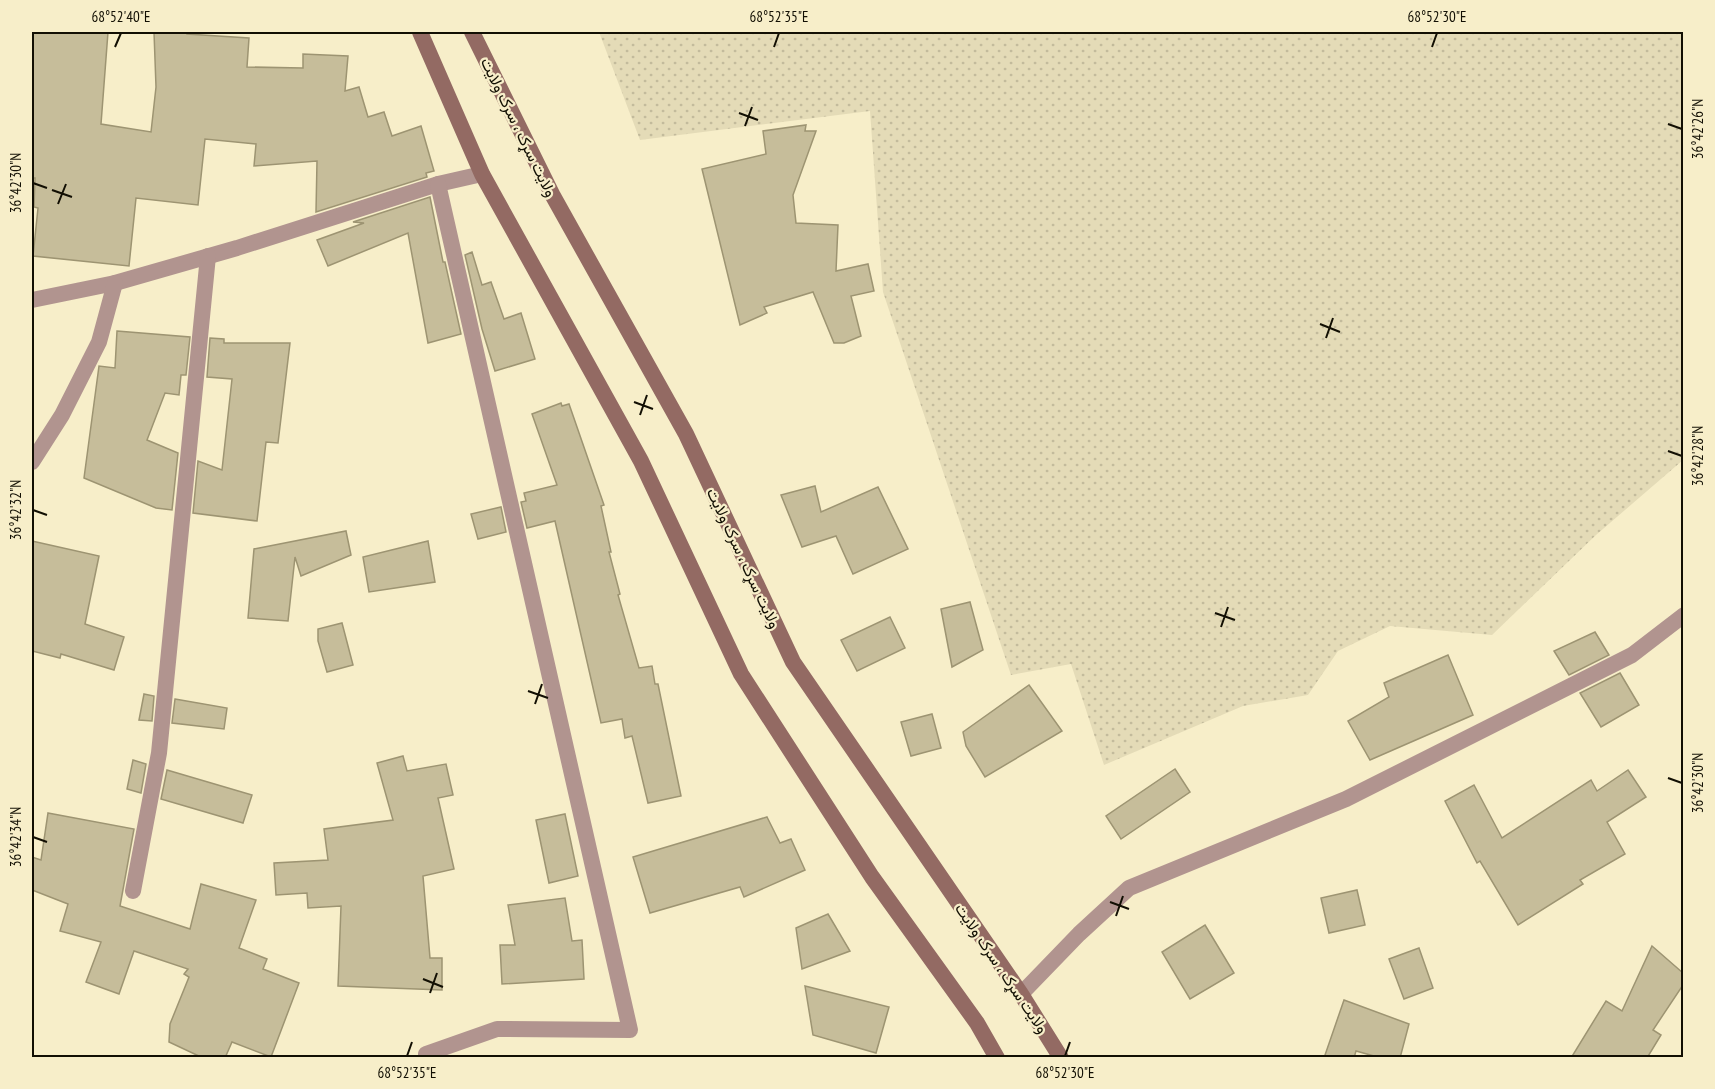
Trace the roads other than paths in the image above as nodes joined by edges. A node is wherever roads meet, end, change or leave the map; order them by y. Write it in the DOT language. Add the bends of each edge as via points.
graph roads {
  1 [pos="420,32"];
  2 [pos="472,32"];
  3 [pos="482,174"];
  4 [pos="438,184"];
  5 [pos="208,256"];
  6 [pos="115,283"];
  7 [pos="32,300"];
  8 [pos="32,462"];
  9 [pos="1683,615"];
  10 [pos="133,891"];
  11 [pos="1021,994"];
  12 [pos="426,1054"];
  13 [pos="997,1058"];
  14 [pos="1061,1058"];
  1 -- 3 [label="main road"];
  2 -- 11 [label="main road, ولایت سړک ، سرک ولایت" via="553,195 686,434 793,662"];
  3 -- 4 [label="street"];
  3 -- 13 [label="main road" via="641,462 741,674 872,877"];
  4 -- 5 [label="street"];
  4 -- 12 [label="street" via="630,1030 497,1029"];
  5 -- 6 [label="street"];
  5 -- 10 [label="street" via="159,753"];
  6 -- 7 [label="street"];
  6 -- 8 [label="street" via="99,342 62,415"];
  9 -- 11 [label="street" via="1632,655 1356,794 1129,888"];
  11 -- 14 [label="main road, ولایت سړک ، سرک ولایت"];
}
